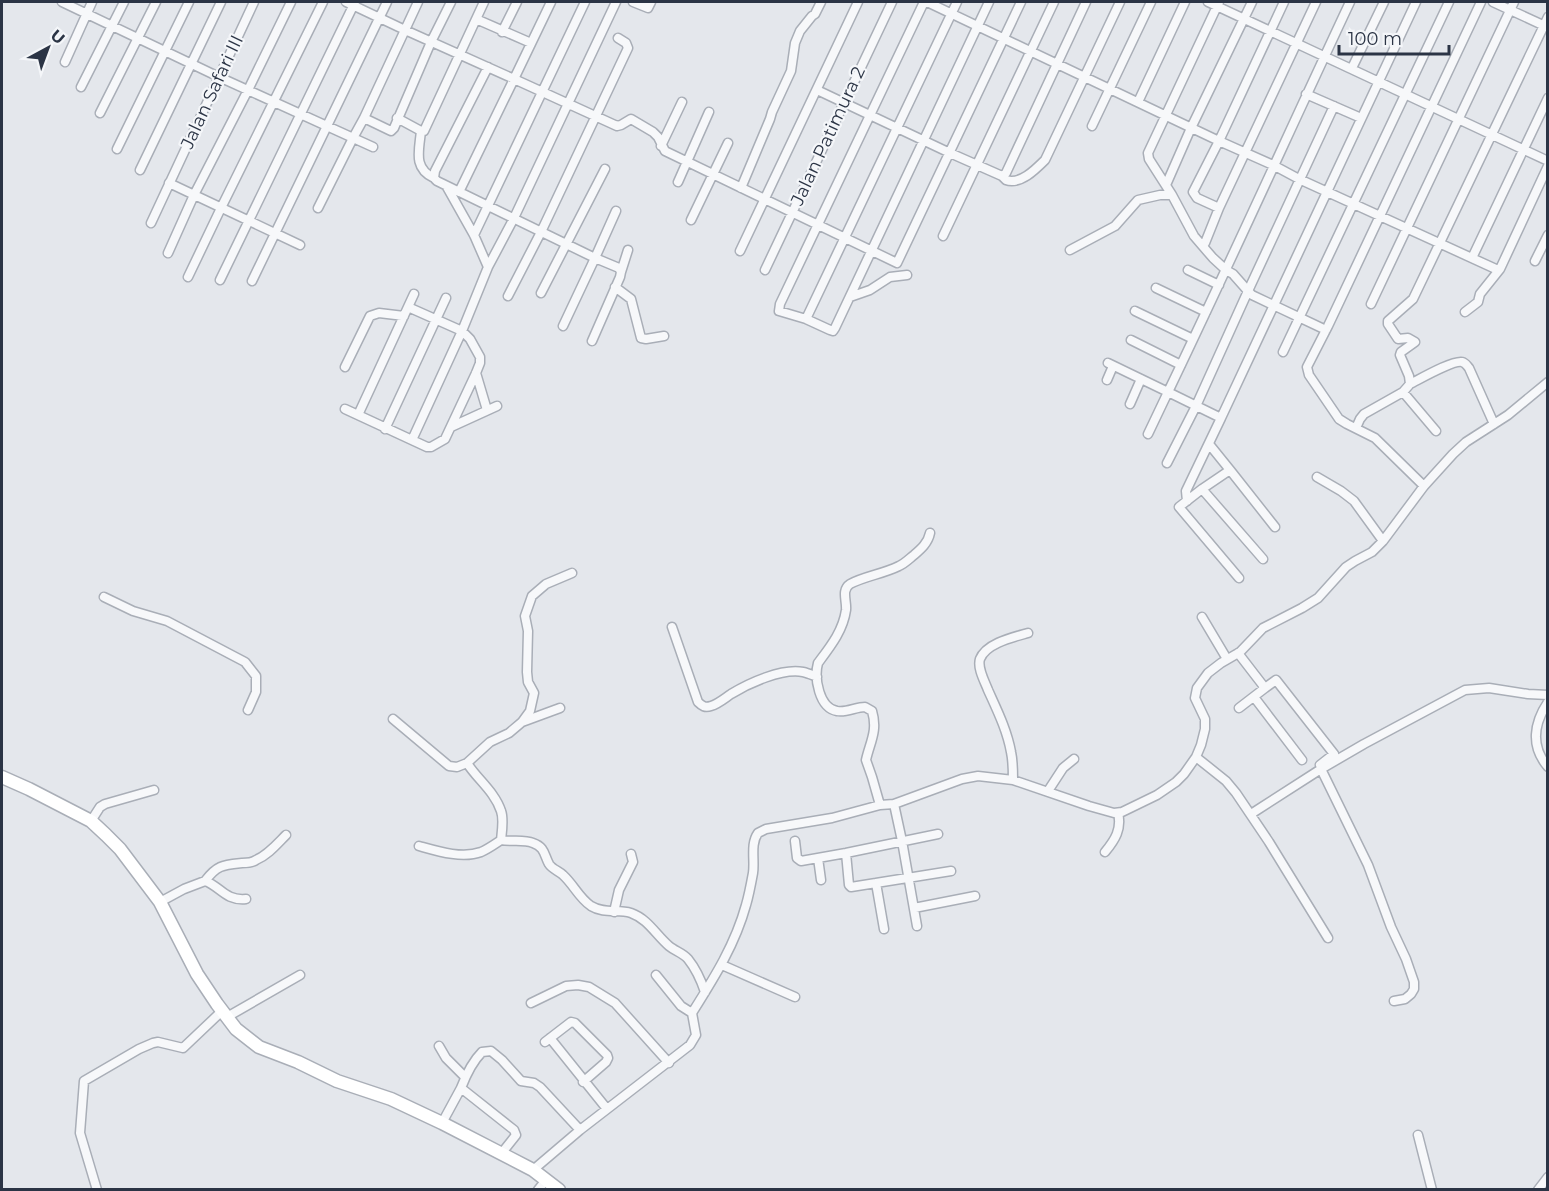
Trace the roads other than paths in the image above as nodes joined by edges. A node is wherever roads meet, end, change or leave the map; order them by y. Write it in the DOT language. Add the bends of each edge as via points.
graph roads {
  1 [pos="62,2"];
  2 [pos="92,2"];
  3 [pos="124,2"];
  4 [pos="156,2"];
  5 [pos="189,2"];
  6 [pos="221,2"];
  7 [pos="254,2"];
  8 [pos="291,2"];
  9 [pos="323,2"];
  10 [pos="387,2"];
  11 [pos="418,2"];
  12 [pos="451,2"];
  13 [pos="484,2"];
  14 [pos="517,2"];
  15 [pos="551,2"];
  16 [pos="585,2"];
  17 [pos="616,2"];
  18 [pos="633,2"];
  19 [pos="821,2"];
  20 [pos="858,2"];
  21 [pos="892,2"];
  22 [pos="925,2"];
  23 [pos="957,2"];
  24 [pos="988,2"];
  25 [pos="1021,2"];
  26 [pos="1054,2"];
  27 [pos="1086,2"];
  28 [pos="1120,2"];
  29 [pos="1151,2"];
  30 [pos="1185,2"];
  31 [pos="1208,2"];
  32 [pos="1252,2"];
  33 [pos="1284,2"];
  34 [pos="1316,2"];
  35 [pos="1350,2"];
  36 [pos="1384,2"];
  37 [pos="1416,2"];
  38 [pos="1449,2"];
  39 [pos="1481,2"];
  40 [pos="1493,2"];
  41 [pos="351,3"];
  42 [pos="1218,4"];
  43 [pos="650,5"];
  44 [pos="1513,5"];
  45 [pos="86,13"];
  46 [pos="951,13"];
  47 [pos="379,18"];
  48 [pos="476,19"];
  49 [pos="1243,19"];
  50 [pos="1546,23"];
  51 [pos="111,25"];
  52 [pos="977,25"];
  53 [pos="405,30"];
  54 [pos="1271,30"];
  55 [pos="502,32"];
  56 [pos="138,38"];
  57 [pos="618,38"];
  58 [pos="1004,38"];
  59 [pos="431,42"];
  60 [pos="531,43"];
  61 [pos="1297,43"];
  62 [pos="165,51"];
  63 [pos="1031,51"];
  64 [pos="459,54"];
  65 [pos="1324,56"];
  66 [pos="65,62"];
  67 [pos="191,63"];
  68 [pos="1057,63"];
  69 [pos="488,67"];
  70 [pos="1352,68"];
  71 [pos="1084,76"];
  72 [pos="219,77"];
  73 [pos="514,79"];
  74 [pos="1378,81"];
  75 [pos="81,87"];
  76 [pos="248,90"];
  77 [pos="817,90"];
  78 [pos="1110,90"];
  79 [pos="541,92"];
  80 [pos="1306,94"];
  81 [pos="1404,94"];
  82 [pos="1548,98"];
  83 [pos="274,102"];
  84 [pos="682,102"];
  85 [pos="1138,102"];
  86 [pos="568,104"];
  87 [pos="844,104"];
  88 [pos="1334,106"];
  89 [pos="1432,107"];
  90 [pos="709,112"];
  91 [pos="100,113"];
  92 [pos="300,113"];
  93 [pos="870,116"];
  94 [pos="1165,116"];
  95 [pos="597,117"];
  96 [pos="364,118"];
  97 [pos="397,118"];
  98 [pos="1361,118"];
  99 [pos="1459,120"];
  100 [pos="326,126"];
  101 [pos="1092,126"];
  102 [pos="896,128"];
  103 [pos="1191,128"];
  104 [pos="421,131"];
  105 [pos="1491,135"];
  106 [pos="353,138"];
  107 [pos="924,141"];
  108 [pos="1219,141"];
  109 [pos="728,143"];
  110 [pos="661,146"];
  111 [pos="373,147"];
  112 [pos="117,150"];
  113 [pos="1523,150"];
  114 [pos="950,153"];
  115 [pos="1245,153"];
  116 [pos="1548,161"];
  117 [pos="688,162"];
  118 [pos="976,165"];
  119 [pos="1273,165"];
  120 [pos="1548,166"];
  121 [pos="605,169"];
  122 [pos="140,170"];
  123 [pos="714,175"];
  124 [pos="1002,176"];
  125 [pos="434,178"];
  126 [pos="1299,179"];
  127 [pos="678,182"];
  128 [pos="169,183"];
  129 [pos="1166,185"];
  130 [pos="447,186"];
  131 [pos="741,188"];
  132 [pos="459,192"];
  133 [pos="1327,192"];
  134 [pos="194,195"];
  135 [pos="1172,195"];
  136 [pos="765,200"];
  137 [pos="1353,204"];
  138 [pos="488,206"];
  139 [pos="221,208"];
  140 [pos="318,208"];
  141 [pos="1219,208"];
  142 [pos="616,211"];
  143 [pos="791,213"];
  144 [pos="1380,217"];
  145 [pos="514,218"];
  146 [pos="691,220"];
  147 [pos="248,221"];
  148 [pos="151,223"];
  149 [pos="818,226"];
  150 [pos="1407,228"];
  151 [pos="541,232"];
  152 [pos="275,234"];
  153 [pos="474,235"];
  154 [pos="1548,235"];
  155 [pos="943,236"];
  156 [pos="845,239"];
  157 [pos="1204,243"];
  158 [pos="567,244"];
  159 [pos="1439,244"];
  160 [pos="300,245"];
  161 [pos="628,250"];
  162 [pos="1070,250"];
  163 [pos="740,251"];
  164 [pos="871,251"];
  165 [pos="168,253"];
  166 [pos="595,258"];
  167 [pos="1472,258"];
  168 [pos="1535,261"];
  169 [pos="488,267"];
  170 [pos="765,270"];
  171 [pos="1188,270"];
  172 [pos="1226,270"];
  173 [pos="1498,270"];
  174 [pos="621,272"];
  175 [pos="907,275"];
  176 [pos="188,277"];
  177 [pos="220,280"];
  178 [pos="252,281"];
  179 [pos="1219,285"];
  180 [pos="615,287"];
  181 [pos="1156,288"];
  182 [pos="1248,291"];
  183 [pos="541,293"];
  184 [pos="414,294"];
  185 [pos="508,296"];
  186 [pos="850,297"];
  187 [pos="446,298"];
  188 [pos="1371,304"];
  189 [pos="1273,305"];
  190 [pos="408,307"];
  191 [pos="1135,311"];
  192 [pos="1206,312"];
  193 [pos="1465,312"];
  194 [pos="404,316"];
  195 [pos="1299,317"];
  196 [pos="436,318"];
  197 [pos="806,319"];
  198 [pos="563,326"];
  199 [pos="1326,330"];
  200 [pos="462,331"];
  201 [pos="664,336"];
  202 [pos="1193,339"];
  203 [pos="1131,340"];
  204 [pos="592,341"];
  205 [pos="1283,352"];
  206 [pos="1181,365"];
  207 [pos="345,367"];
  208 [pos="476,373"];
  209 [pos="1141,379"];
  210 [pos="1107,380"];
  211 [pos="1548,382"];
  212 [pos="1410,384"];
  213 [pos="1168,392"];
  214 [pos="1403,392"];
  215 [pos="1130,404"];
  216 [pos="497,406"];
  217 [pos="1196,406"];
  218 [pos="345,409"];
  219 [pos="487,411"];
  220 [pos="358,415"];
  221 [pos="1221,418"];
  222 [pos="1494,424"];
  223 [pos="451,427"];
  224 [pos="1356,428"];
  225 [pos="386,429"];
  226 [pos="1436,431"];
  227 [pos="1148,434"];
  228 [pos="412,441"];
  229 [pos="1209,444"];
  230 [pos="1167,463"];
  231 [pos="1230,470"];
  232 [pos="1317,477"];
  233 [pos="1424,486"];
  234 [pos="1202,489"];
  235 [pos="1187,501"];
  236 [pos="1275,527"];
  237 [pos="930,533"];
  238 [pos="1383,540"];
  239 [pos="1263,560"];
  240 [pos="572,573"];
  241 [pos="1239,578"];
  242 [pos="104,597"];
  243 [pos="1202,617"];
  244 [pos="672,627"];
  245 [pos="1028,633"];
  246 [pos="1238,653"];
  247 [pos="1227,659"];
  248 [pos="817,677"];
  249 [pos="1265,688"];
  250 [pos="1548,695"];
  251 [pos="1254,697"];
  252 [pos="1548,702"];
  253 [pos="560,708"];
  254 [pos="1239,708"];
  255 [pos="248,710"];
  256 [pos="393,719"];
  257 [pos="522,722"];
  258 [pos="1196,757"];
  259 [pos="1074,759"];
  260 [pos="1302,760"];
  261 [pos="467,763"];
  262 [pos="1320,767"];
  263 [pos="1548,767"];
  264 [pos="2,777"];
  265 [pos="1013,780"];
  266 [pos="154,790"];
  267 [pos="1048,791"];
  268 [pos="894,804"];
  269 [pos="880,806"];
  270 [pos="1118,813"];
  271 [pos="1251,814"];
  272 [pos="92,818"];
  273 [pos="938,834"];
  274 [pos="286,835"];
  275 [pos="501,840"];
  276 [pos="795,841"];
  277 [pos="902,841"];
  278 [pos="419,846"];
  279 [pos="1105,852"];
  280 [pos="846,853"];
  281 [pos="631,854"];
  282 [pos="818,858"];
  283 [pos="951,871"];
  284 [pos="909,877"];
  285 [pos="821,880"];
  286 [pos="205,881"];
  287 [pos="876,883"];
  288 [pos="975,896"];
  289 [pos="246,899"];
  290 [pos="163,900"];
  291 [pos="914,908"];
  292 [pos="614,912"];
  293 [pos="917,926"];
  294 [pos="884,929"];
  295 [pos="1328,938"];
  296 [pos="722,965"];
  297 [pos="300,975"];
  298 [pos="656,975"];
  299 [pos="705,992"];
  300 [pos="795,997"];
  301 [pos="1394,1001"];
  302 [pos="531,1003"];
  303 [pos="692,1012"];
  304 [pos="225,1014"];
  305 [pos="439,1046"];
  306 [pos="669,1063"];
  307 [pos="465,1077"];
  308 [pos="583,1082"];
  309 [pos="461,1088"];
  310 [pos="607,1109"];
  311 [pos="442,1123"];
  312 [pos="580,1131"];
  313 [pos="1418,1135"];
  314 [pos="501,1154"];
  315 [pos="533,1170"];
  316 [pos="1546,1178"];
  317 [pos="542,1184"];
  318 [pos="96,1190"];
  319 [pos="559,1190"];
  320 [pos="1432,1190"];
  321 [pos="1538,1190"];
  1 -- 45 [label="street"];
  2 -- 45 [label="street"];
  3 -- 51 [label="street"];
  4 -- 56 [label="street"];
  5 -- 62 [label="street"];
  6 -- 67 [label="street"];
  7 -- 72 [label="street, Jalan Safari III"];
  8 -- 76 [label="street"];
  9 -- 83 [label="street"];
  10 -- 47 [label="street"];
  11 -- 53 [label="street"];
  12 -- 59 [label="street"];
  13 -- 48 [label="street"];
  14 -- 55 [label="street"];
  15 -- 60 [label="street"];
  16 -- 79 [label="street"];
  17 -- 86 [label="street"];
  18 -- 43 [label="street"];
  19 -- 131 [label="street" via="800,31 791,71"];
  20 -- 77 [label="street"];
  21 -- 87 [label="street, Jalan Patimura 2"];
  22 -- 46 [label="street"];
  22 -- 93 [label="street"];
  23 -- 46 [label="street"];
  24 -- 52 [label="street"];
  25 -- 58 [label="street"];
  26 -- 63 [label="street"];
  27 -- 68 [label="street"];
  28 -- 71 [label="street"];
  29 -- 78 [label="street"];
  30 -- 85 [label="street"];
  31 -- 42 [label="street"];
  32 -- 49 [label="street"];
  33 -- 54 [label="street"];
  34 -- 61 [label="street"];
  35 -- 65 [label="street"];
  36 -- 70 [label="street"];
  37 -- 74 [label="street"];
  38 -- 81 [label="street"];
  39 -- 89 [label="street"];
  40 -- 44 [label="street"];
  41 -- 47 [label="street"];
  41 -- 92 [label="street"];
  42 -- 49 [label="street"];
  42 -- 94 [label="street"];
  44 -- 50 [label="street"];
  44 -- 99 [label="street"];
  45 -- 51 [label="street"];
  45 -- 66 [label="street"];
  46 -- 52 [label="street"];
  46 -- 102 [label="street"];
  47 -- 53 [label="street"];
  47 -- 100 [label="street"];
  48 -- 55 [label="street"];
  48 -- 64 [label="street"];
  49 -- 54 [label="street"];
  49 -- 103 [label="street"];
  50 -- 105 [label="street"];
  51 -- 56 [label="street"];
  51 -- 75 [label="street"];
  52 -- 58 [label="street"];
  52 -- 107 [label="street"];
  53 -- 59 [label="street"];
  53 -- 96 [label="street"];
  54 -- 61 [label="street"];
  54 -- 108 [label="street"];
  55 -- 60 [label="street"];
  56 -- 62 [label="street"];
  56 -- 91 [label="street"];
  57 -- 95 [label="street" via="628,48"];
  58 -- 63 [label="street"];
  58 -- 114 [label="street"];
  59 -- 64 [label="street"];
  59 -- 97 [label="street"];
  60 -- 73 [label="street"];
  61 -- 65 [label="street"];
  61 -- 115 [label="street"];
  62 -- 67 [label="street"];
  62 -- 112 [label="street"];
  63 -- 68 [label="street"];
  63 -- 118 [label="street"];
  64 -- 69 [label="street"];
  64 -- 104 [label="street" via="426,128"];
  65 -- 70 [label="street"];
  65 -- 80 [label="street"];
  67 -- 72 [label="street"];
  67 -- 122 [label="street"];
  68 -- 71 [label="street"];
  68 -- 124 [label="street"];
  69 -- 73 [label="street"];
  69 -- 125 [label="street"];
  70 -- 74 [label="street"];
  71 -- 78 [label="street"];
  71 -- 124 [label="street" via="1045,160 1015,182"];
  72 -- 76 [label="street"];
  72 -- 128 [label="street, Jalan Safari III"];
  73 -- 79 [label="street"];
  73 -- 132 [label="street"];
  74 -- 81 [label="street"];
  74 -- 98 [label="street"];
  76 -- 83 [label="street"];
  76 -- 134 [label="street"];
  77 -- 87 [label="street"];
  77 -- 136 [label="street"];
  78 -- 85 [label="street"];
  78 -- 101 [label="street"];
  79 -- 86 [label="street"];
  79 -- 138 [label="street"];
  80 -- 88 [label="street"];
  80 -- 119 [label="street"];
  81 -- 89 [label="street"];
  81 -- 137 [label="street"];
  82 -- 113 [label="street"];
  83 -- 92 [label="street"];
  83 -- 139 [label="street"];
  84 -- 110 [label="street"];
  85 -- 94 [label="street"];
  86 -- 95 [label="street"];
  86 -- 145 [label="street"];
  87 -- 93 [label="street"];
  87 -- 143 [label="street, Jalan Patimura 2"];
  88 -- 98 [label="street"];
  88 -- 126 [label="street"];
  89 -- 99 [label="street"];
  89 -- 144 [label="street"];
  90 -- 117 [label="street"];
  92 -- 100 [label="street"];
  92 -- 147 [label="street"];
  93 -- 102 [label="street"];
  93 -- 149 [label="street"];
  94 -- 103 [label="street"];
  94 -- 129 [label="street" via="1148,155"];
  95 -- 110 [label="street" via="617,126 631,119 653,132"];
  95 -- 151 [label="street"];
  96 -- 97 [label="street" via="391,130"];
  96 -- 106 [label="street"];
  97 -- 104 [label="street"];
  98 -- 133 [label="street"];
  99 -- 105 [label="street"];
  99 -- 150 [label="street"];
  100 -- 106 [label="street"];
  100 -- 152 [label="street"];
  102 -- 107 [label="street"];
  102 -- 156 [label="street"];
  103 -- 108 [label="street"];
  103 -- 129 [label="street"];
  104 -- 125 [label="street" via="420,167"];
  105 -- 113 [label="street"];
  105 -- 159 [label="street"];
  106 -- 111 [label="street"];
  106 -- 140 [label="street"];
  107 -- 114 [label="street"];
  107 -- 164 [label="street"];
  108 -- 115 [label="street"];
  108 -- 141 [label="street" via="1193,192 1197,198"];
  109 -- 123 [label="street"];
  110 -- 117 [label="street"];
  113 -- 116 [label="street"];
  113 -- 167 [label="street"];
  114 -- 118 [label="street"];
  114 -- 164 [label="street" via="897,263"];
  115 -- 119 [label="street"];
  115 -- 141 [label="street"];
  117 -- 123 [label="street"];
  117 -- 127 [label="street"];
  118 -- 124 [label="street"];
  118 -- 155 [label="street"];
  119 -- 126 [label="street"];
  119 -- 172 [label="street"];
  120 -- 173 [label="street"];
  121 -- 158 [label="street"];
  123 -- 131 [label="street"];
  123 -- 146 [label="street"];
  125 -- 130 [label="street"];
  126 -- 133 [label="street"];
  126 -- 182 [label="street"];
  128 -- 134 [label="street"];
  128 -- 148 [label="street, Jalan Safari III"];
  129 -- 135 [label="street"];
  130 -- 132 [label="street"];
  130 -- 153 [label="street"];
  131 -- 136 [label="street"];
  132 -- 138 [label="street"];
  133 -- 137 [label="street"];
  133 -- 189 [label="street"];
  134 -- 139 [label="street"];
  134 -- 165 [label="street"];
  135 -- 162 [label="street" via="1138,200 1114,226"];
  135 -- 172 [label="street" via="1194,236"];
  136 -- 143 [label="street"];
  136 -- 163 [label="street"];
  137 -- 144 [label="street"];
  137 -- 195 [label="street"];
  138 -- 145 [label="street"];
  138 -- 153 [label="street"];
  139 -- 147 [label="street"];
  139 -- 176 [label="street"];
  141 -- 157 [label="street"];
  142 -- 166 [label="street"];
  143 -- 149 [label="street"];
  143 -- 170 [label="street, Jalan Patimura 2"];
  144 -- 150 [label="street"];
  144 -- 199 [label="street"];
  145 -- 151 [label="street"];
  145 -- 169 [label="street"];
  147 -- 152 [label="street"];
  147 -- 177 [label="street"];
  149 -- 156 [label="street"];
  149 -- 197 [label="street" via="779,311"];
  150 -- 159 [label="street"];
  150 -- 188 [label="street"];
  151 -- 158 [label="street"];
  151 -- 185 [label="street"];
  152 -- 160 [label="street"];
  152 -- 178 [label="street"];
  153 -- 169 [label="street"];
  154 -- 168 [label="street"];
  156 -- 164 [label="street"];
  156 -- 197 [label="street"];
  158 -- 166 [label="street"];
  158 -- 183 [label="street"];
  159 -- 167 [label="street"];
  159 -- 212 [label="street" via="1413,299 1387,323 1398,339 1415,342 1400,355"];
  161 -- 174 [label="street"];
  164 -- 186 [label="street"];
  166 -- 174 [label="street"];
  166 -- 198 [label="street"];
  167 -- 173 [label="street"];
  169 -- 200 [label="street"];
  171 -- 179 [label="street"];
  172 -- 179 [label="street"];
  172 -- 182 [label="street"];
  173 -- 193 [label="street" via="1478,302"];
  174 -- 180 [label="street"];
  175 -- 186 [label="street" via="890,277"];
  179 -- 192 [label="street"];
  180 -- 201 [label="street" via="631,299 640,338"];
  180 -- 204 [label="street"];
  181 -- 192 [label="street"];
  182 -- 189 [label="street"];
  182 -- 217 [label="street"];
  184 -- 190 [label="street"];
  186 -- 197 [label="street" via="832,331"];
  187 -- 196 [label="street"];
  189 -- 195 [label="street"];
  189 -- 221 [label="street"];
  190 -- 194 [label="street"];
  190 -- 196 [label="street"];
  191 -- 202 [label="street"];
  192 -- 202 [label="street"];
  194 -- 207 [label="street" via="370,316"];
  194 -- 220 [label="street"];
  195 -- 199 [label="street"];
  195 -- 205 [label="street"];
  196 -- 200 [label="street"];
  196 -- 225 [label="street"];
  199 -- 224 [label="street" via="1307,367 1309,375 1339,418"];
  200 -- 208 [label="street" via="480,357"];
  200 -- 228 [label="street"];
  202 -- 206 [label="street"];
  203 -- 206 [label="street"];
  206 -- 213 [label="street"];
  208 -- 219 [label="street"];
  208 -- 223 [label="street"];
  209 -- 210 [label="street" via="1110,365"];
  209 -- 213 [label="street"];
  209 -- 215 [label="street"];
  211 -- 222 [label="street"];
  212 -- 214 [label="street"];
  212 -- 222 [label="street" via="1454,363 1464,363"];
  213 -- 217 [label="street"];
  213 -- 227 [label="street"];
  214 -- 224 [label="street" via="1364,414"];
  214 -- 226 [label="street"];
  216 -- 219 [label="street"];
  217 -- 221 [label="street"];
  217 -- 230 [label="street"];
  218 -- 220 [label="street"];
  219 -- 223 [label="street"];
  220 -- 225 [label="street"];
  221 -- 229 [label="street"];
  222 -- 233 [label="street" via="1466,442"];
  223 -- 228 [label="street" via="445,439 431,447"];
  224 -- 233 [label="street" via="1375,438"];
  225 -- 228 [label="street"];
  229 -- 231 [label="street"];
  229 -- 235 [label="street" via="1186,491"];
  231 -- 234 [label="street"];
  231 -- 236 [label="street"];
  232 -- 238 [label="street" via="1353,500"];
  233 -- 238 [label="street"];
  234 -- 235 [label="street"];
  234 -- 239 [label="street"];
  235 -- 241 [label="street" via="1179,507"];
  237 -- 248 [label="street" via="925,545 899,566 846,589 844,619 818,663"];
  238 -- 246 [label="street" via="1370,554 1346,567 1318,598 1263,628"];
  240 -- 257 [label="street" via="546,584 532,596 525,616 528,682 534,693 530,711"];
  242 -- 255 [label="street" via="167,621 245,662 256,676 256,692"];
  243 -- 247 [label="street"];
  244 -- 248 [label="street" via="701,705 709,707 756,681 786,672"];
  245 -- 265 [label="street" via="998,643 986,651 979,663 1006,734"];
  246 -- 247 [label="street"];
  246 -- 249 [label="street"];
  247 -- 258 [label="street" via="1208,673 1197,688 1196,701 1205,719 1205,729"];
  248 -- 269 [label="street" via="829,709 840,712 865,707 872,711 874,731 866,760"];
  249 -- 251 [label="street"];
  249 -- 262 [label="street" via="1276,680 1334,754"];
  250 -- 262 [label="street" via="1489,688 1465,690"];
  251 -- 254 [label="street"];
  251 -- 260 [label="street"];
  252 -- 263 [label="street" via="1541,712 1536,743 1538,754"];
  253 -- 257 [label="street"];
  256 -- 261 [label="street" via="449,766"];
  257 -- 261 [label="street" via="490,742"];
  258 -- 270 [label="street" via="1176,782"];
  258 -- 271 [label="street" via="1226,781"];
  259 -- 267 [label="street"];
  261 -- 275 [label="street" via="501,811"];
  262 -- 271 [label="street"];
  262 -- 301 [label="street" via="1368,865 1414,981 1411,994"];
  264 -- 272 [label="street"];
  265 -- 267 [label="street"];
  265 -- 268 [label="street" via="970,777"];
  266 -- 272 [label="street" via="109,802"];
  267 -- 270 [label="street"];
  268 -- 269 [label="street"];
  268 -- 277 [label="street"];
  269 -- 296 [label="street" via="758,832 753,842 753,872 746,905"];
  270 -- 279 [label="street" via="1119,830"];
  271 -- 295 [label="street"];
  272 -- 290 [label="street"];
  273 -- 277 [label="street"];
  274 -- 286 [label="street" via="258,860 224,864"];
  275 -- 278 [label="street" via="471,854"];
  275 -- 292 [label="street" via="539,846 551,867 567,879 584,901 598,910"];
  276 -- 282 [label="street" via="798,860"];
  277 -- 280 [label="street"];
  277 -- 284 [label="street"];
  280 -- 282 [label="street"];
  280 -- 287 [label="street" via="850,887"];
  281 -- 292 [label="street" via="633,862"];
  282 -- 285 [label="street"];
  283 -- 284 [label="street"];
  284 -- 287 [label="street"];
  284 -- 291 [label="street"];
  286 -- 289 [label="street" via="222,893"];
  286 -- 290 [label="street"];
  287 -- 294 [label="street"];
  288 -- 291 [label="street"];
  290 -- 304 [label="street" via="197,974"];
  291 -- 293 [label="street"];
  292 -- 299 [label="street" via="639,916 668,946 687,957"];
  296 -- 299 [label="street"];
  296 -- 300 [label="street"];
  297 -- 304 [label="street"];
  298 -- 303 [label="street" via="681,1006"];
  299 -- 303 [label="street"];
  302 -- 306 [label="street" via="566,986 589,987 615,1003"];
  303 -- 306 [label="street" via="695,1039"];
  304 -- 311 [label="street" via="236,1029 259,1047"];
  304 -- 318 [label="street" via="183,1048 153,1042 84,1081 80,1133"];
  305 -- 307 [label="street"];
  306 -- 310 [label="street"];
  307 -- 309 [label="street"];
  307 -- 312 [label="street" via="476,1058 490,1051 521,1081 540,1087"];
  308 -- 308 [label="street" via="547,1040 571,1022 608,1058"];
  308 -- 310 [label="street"];
  309 -- 311 [label="street"];
  309 -- 314 [label="street" via="514,1130 515,1138"];
  310 -- 312 [label="street"];
  311 -- 314 [label="street"];
  312 -- 315 [label="street"];
  313 -- 320 [label="street"];
  314 -- 315 [label="street"];
  315 -- 317 [label="street"];
  316 -- 321 [label="street"];
  317 -- 319 [label="street"];
}
